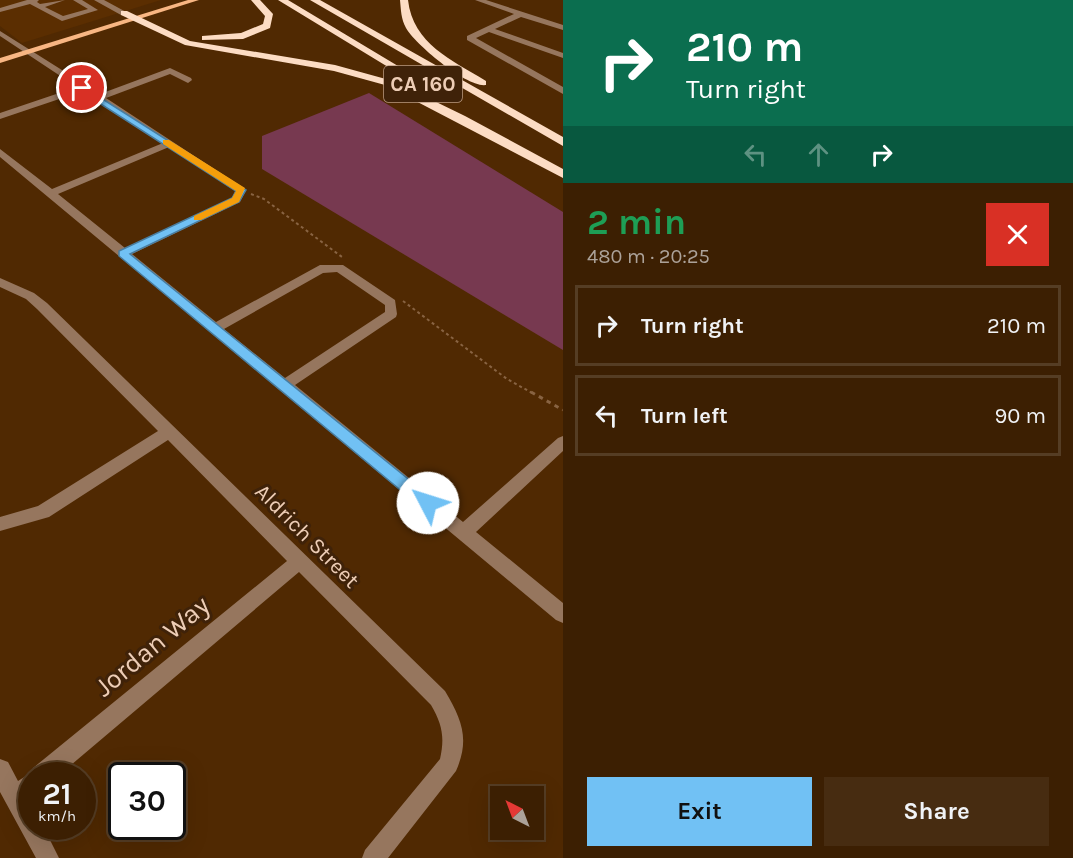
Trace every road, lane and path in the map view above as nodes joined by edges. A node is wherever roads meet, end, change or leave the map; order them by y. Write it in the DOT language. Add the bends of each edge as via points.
graph roads {
  1 [pos="61,0"];
  2 [pos="77,0"];
  3 [pos="98,0"];
  4 [pos="113,0"];
  5 [pos="167,0"];
  6 [pos="195,0"];
  7 [pos="255,0"];
  8 [pos="282,0"];
  9 [pos="314,0"];
  10 [pos="404,0"];
  11 [pos="479,0"];
  12 [pos="0,1"];
  13 [pos="34,3"];
  14 [pos="10,7"];
  15 [pos="0,9"];
  16 [pos="135,14"];
  17 [pos="521,14"];
  18 [pos="563,28"];
  19 [pos="487,29"];
  20 [pos="0,33"];
  21 [pos="18,46"];
  22 [pos="0,51"];
  23 [pos="27,52"];
  24 [pos="563,56"];
  25 [pos="0,61"];
  26 [pos="188,80"];
  27 [pos="82,88"];
  28 [pos="563,91"];
  29 [pos="97,98"];
  30 [pos="0,116"];
  31 [pos="563,136"];
  32 [pos="563,142"];
  33 [pos="169,144"];
  34 [pos="0,152"];
  35 [pos="563,169"];
  36 [pos="563,174"];
  37 [pos="50,194"];
  38 [pos="123,254"];
  39 [pos="0,282"];
  40 [pos="215,328"];
  41 [pos="285,385"];
  42 [pos="170,432"];
  43 [pos="563,442"];
  44 [pos="0,524"];
  45 [pos="463,533"];
  46 [pos="300,561"];
  47 [pos="563,614"];
  48 [pos="58,762"];
  49 [pos="0,770"];
  50 [pos="18,786"];
  51 [pos="41,840"];
  52 [pos="48,858"];
  53 [pos="373,858"];
  1 -- 13 [label="street"];
  2 -- 13 [label="street" via="94,10 62,19"];
  3 -- 16 [label="street"];
  4 -- 16 [label="street"];
  5 -- 16 [label="main road"];
  6 -- 16 [label="main road"];
  7 -- 16 [label="highway" via="268,12 270,21 254,33 232,38 189,36"];
  8 -- 35 [label="highway, CA 160"];
  9 -- 32 [label="highway, CA 160"];
  10 -- 31 [label="highway" via="406,23 420,40"];
  11 -- 17 [label="street"];
  12 -- 14 [label="street"];
  13 -- 14 [label="street"];
  14 -- 15 [label="street"];
  16 -- 21 [label="main road"];
  16 -- 23 [label="main road"];
  16 -- 36 [label="highway" via="188,44 336,68 389,83"];
  17 -- 18 [label="street"];
  17 -- 19 [label="street"];
  19 -- 24 [label="street"];
  19 -- 28 [label="street" via="471,38"];
  20 -- 21 [label="street"];
  21 -- 22 [label="main road"];
  21 -- 23 [label="street"];
  23 -- 25 [label="main road"];
  23 -- 27 [label="street"];
  26 -- 29 [label="street" via="170,72"];
  27 -- 29 [label="street"];
  27 -- 30 [label="street" via="30,106 16,105"];
  29 -- 33 [label="street"];
  33 -- 37 [label="street"];
  33 -- 38 [label="street" via="241,190 241,196"];
  34 -- 37 [label="street"];
  37 -- 38 [label="street"];
  38 -- 40 [label="street"];
  39 -- 42 [label="street, Aldrich Street" via="42,306"];
  40 -- 41 [label="street"];
  40 -- 41 [label="street" via="320,269 339,268 391,303 391,315"];
  41 -- 45 [label="street"];
  42 -- 44 [label="street" via="44,512"];
  42 -- 46 [label="street, Aldrich Street"];
  43 -- 45 [label="street"];
  45 -- 47 [label="street"];
  46 -- 48 [label="street, Jordan Way"];
  46 -- 53 [label="street, Aldrich Street" via="438,698 451,720 454,742 449,764"];
  49 -- 50 [label="street"];
  51 -- 52 [label="street"];
}
